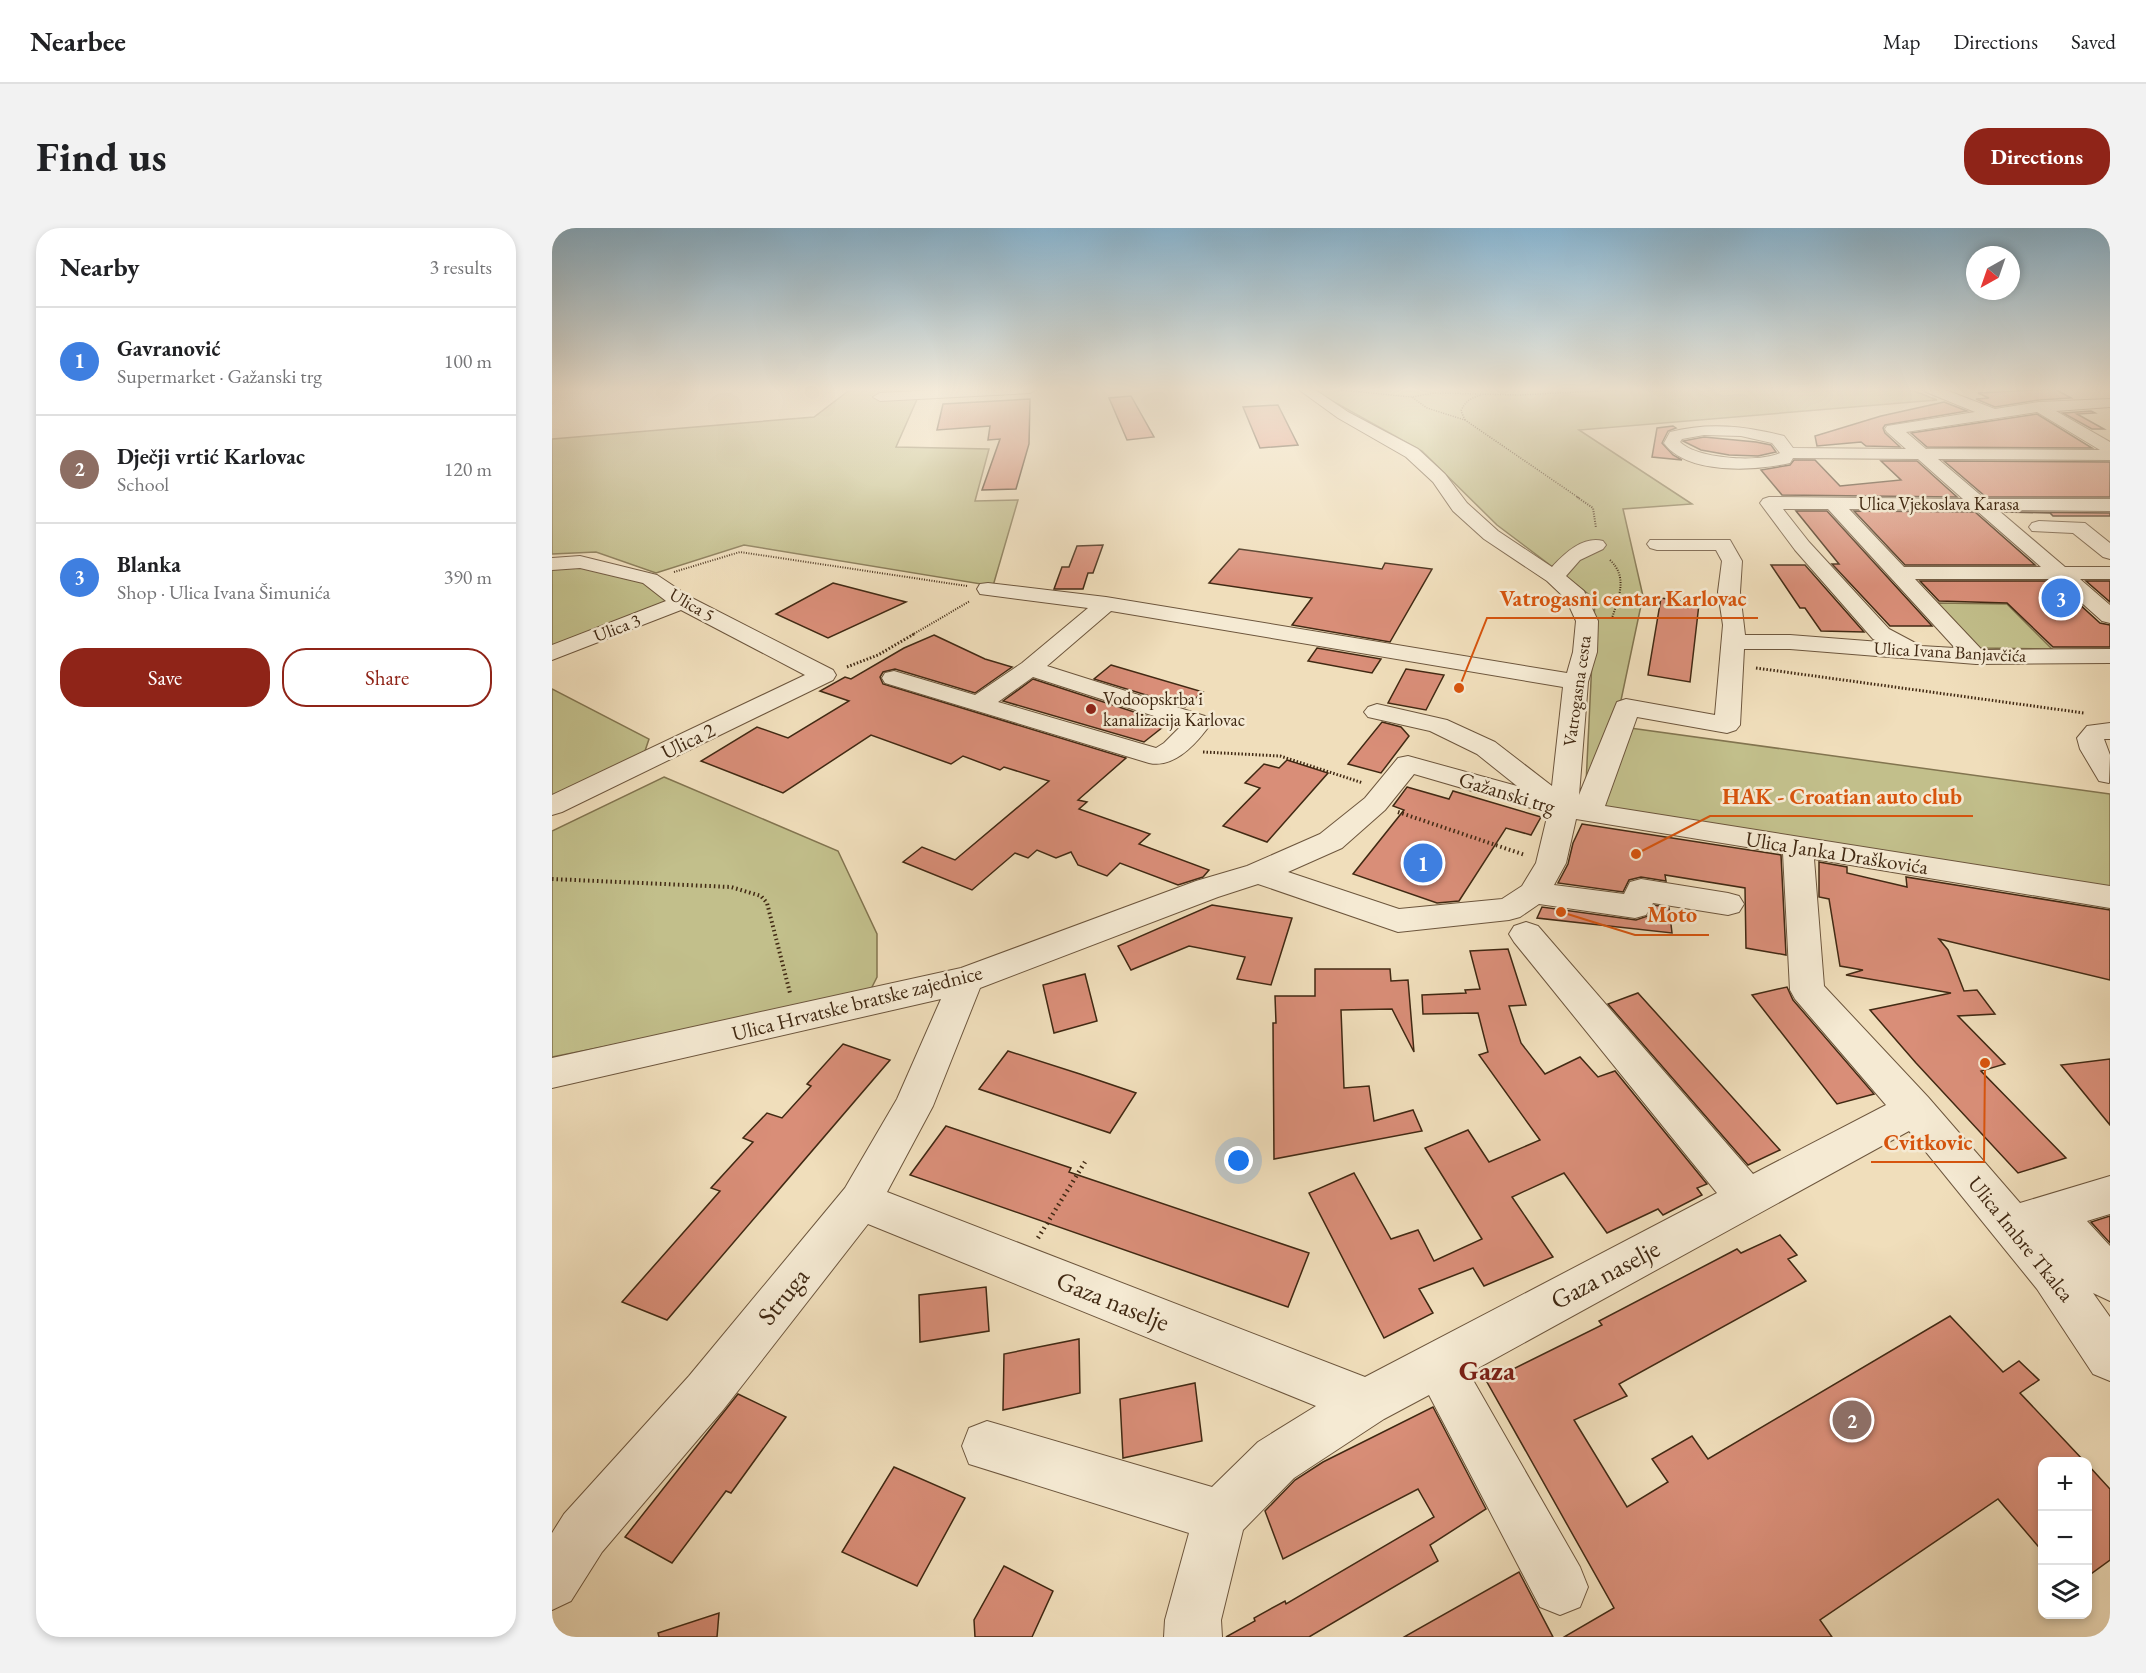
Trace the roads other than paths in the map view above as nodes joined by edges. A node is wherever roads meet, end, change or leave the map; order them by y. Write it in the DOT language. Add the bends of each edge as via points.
graph roads {
  1 [pos="1414,455"];
  2 [pos="1687,455"];
  3 [pos="1791,455"];
  4 [pos="1922,455"];
  5 [pos="2021,455"];
  6 [pos="2054,455"];
  7 [pos="2110,456"];
  8 [pos="2082,474"];
  9 [pos="1834,504"];
  10 [pos="1979,504"];
  11 [pos="2110,505"];
  12 [pos="1657,544"];
  13 [pos="1596,546"];
  14 [pos="2069,552"];
  15 [pos="2110,553"];
  16 [pos="2110,560"];
  17 [pos="552,564"];
  18 [pos="1900,573"];
  19 [pos="2058,573"];
  20 [pos="2101,573"];
  21 [pos="1554,577"];
  22 [pos="988,589"];
  23 [pos="682,602"];
  24 [pos="1106,604"];
  25 [pos="2110,616"];
  26 [pos="552,653"];
  27 [pos="1732,653"];
  28 [pos="1923,653"];
  29 [pos="2110,656"];
  30 [pos="1976,657"];
  31 [pos="1030,668"];
  32 [pos="824,675"];
  33 [pos="894,678"];
  34 [pos="1576,682"];
  35 [pos="978,704"];
  36 [pos="1377,712"];
  37 [pos="2110,731"];
  38 [pos="2109,775"];
  39 [pos="552,806"];
  40 [pos="1576,810"];
  41 [pos="1798,847"];
  42 [pos="1258,873"];
  43 [pos="1534,893"];
  44 [pos="2110,897"];
  45 [pos="1728,904"];
  46 [pos="1526,934"];
  47 [pos="966,980"];
  48 [pos="552,1073"];
  49 [pos="1914,1109"];
  50 [pos="2110,1195"];
  51 [pos="1747,1198"];
  52 [pos="860,1200"];
  53 [pos="2052,1213"];
  54 [pos="2010,1225"];
  55 [pos="2110,1279"];
  56 [pos="2110,1357"];
  57 [pos="1438,1364"];
  58 [pos="1367,1402"];
  59 [pos="987,1446"];
  60 [pos="1220,1516"];
  61 [pos="552,1582"];
  62 [pos="1560,1587"];
  63 [pos="1193,1637"];
  1 -- 21 [label="street, Vatrogasna cesta" via="1491,535"];
  2 -- 3 [label="street" via="1734,463 1784,459"];
  4 -- 10 [label="street"];
  5 -- 6 [label="street"];
  6 -- 7 [label="street"];
  6 -- 8 [label="street"];
  9 -- 10 [label="street, Ulica Vjekoslava Karasa"];
  9 -- 18 [label="street"];
  9 -- 28 [label="street, Ulica Vjekoslava Karasa" via="1769,503 1881,634"];
  10 -- 11 [label="street, Ulica Vjekoslava Karasa"];
  10 -- 19 [label="street"];
  12 -- 27 [label="street" via="1723,544 1732,561"];
  13 -- 21 [label="street" via="1573,556"];
  14 -- 15 [label="street" via="2039,527 2079,527"];
  14 -- 16 [label="street"];
  14 -- 20 [label="street"];
  17 -- 23 [label="street, Ulica 5" via="579,562 650,579"];
  18 -- 19 [label="street"];
  18 -- 30 [label="street"];
  19 -- 20 [label="street"];
  19 -- 25 [label="street"];
  21 -- 34 [label="street, Vatrogasna cesta" via="1576,596 1587,621 1585,652"];
  22 -- 24 [label="street"];
  23 -- 26 [label="street, Ulica 3"];
  23 -- 32 [label="street, Ulica 5"];
  24 -- 31 [label="street"];
  24 -- 34 [label="street"];
  27 -- 28 [label="street, Ulica Ivana Banjavčića" via="1790,642"];
  27 -- 40 [label="street" via="1727,725 1626,707 1622,727 1592,798"];
  28 -- 30 [label="street, Ulica Ivana Banjavčića"];
  29 -- 30 [label="street, Ulica Ivana Banjavčića"];
  31 -- 35 [label="street"];
  31 -- 35 [label="street" via="1199,722 1159,758"];
  32 -- 39 [label="street, Ulica 2"];
  33 -- 35 [label="street"];
  34 -- 40 [label="street, Vatrogasna cesta"];
  36 -- 40 [label="street" via="1438,725 1486,748"];
  37 -- 38 [label="street" via="2096,732 2090,738"];
  40 -- 41 [label="street, Ulica Janka Draškovića"];
  40 -- 42 [label="street, Gažanski trg" via="1414,765 1405,766 1381,797 1331,840"];
  40 -- 43 [label="street, Gažanski trg"];
  41 -- 44 [label="street, Ulica Janka Draškovića"];
  41 -- 49 [label="street, Ulica Imbre Tkalca" via="1807,990"];
  42 -- 43 [label="street, Gažanski trg" via="1398,921 1509,909"];
  42 -- 47 [label="street, Ulica Hrvatske bratske zajednice"];
  43 -- 45 [label="street" via="1635,907 1641,890"];
  46 -- 51 [label="street"];
  47 -- 48 [label="street, Ulica Hrvatske bratske zajednice"];
  47 -- 52 [label="street, Struga" via="914,1106"];
  49 -- 51 [label="street, Gaza naselje"];
  49 -- 54 [label="street, Ulica Imbre Tkalca"];
  50 -- 53 [label="street"];
  51 -- 57 [label="street, Gaza naselje"];
  52 -- 58 [label="street, Gaza naselje"];
  52 -- 61 [label="street, Struga" via="706,1393 583,1533"];
  53 -- 54 [label="street"];
  53 -- 55 [label="street"];
  54 -- 56 [label="street, Ulica Imbre Tkalca" via="2053,1274"];
  57 -- 58 [label="street, Gaza naselje"];
  57 -- 62 [label="street"];
  58 -- 60 [label="street, Gaza naselje" via="1276,1460"];
  59 -- 60 [label="street"];
  60 -- 63 [label="street" via="1193,1620"];
}
